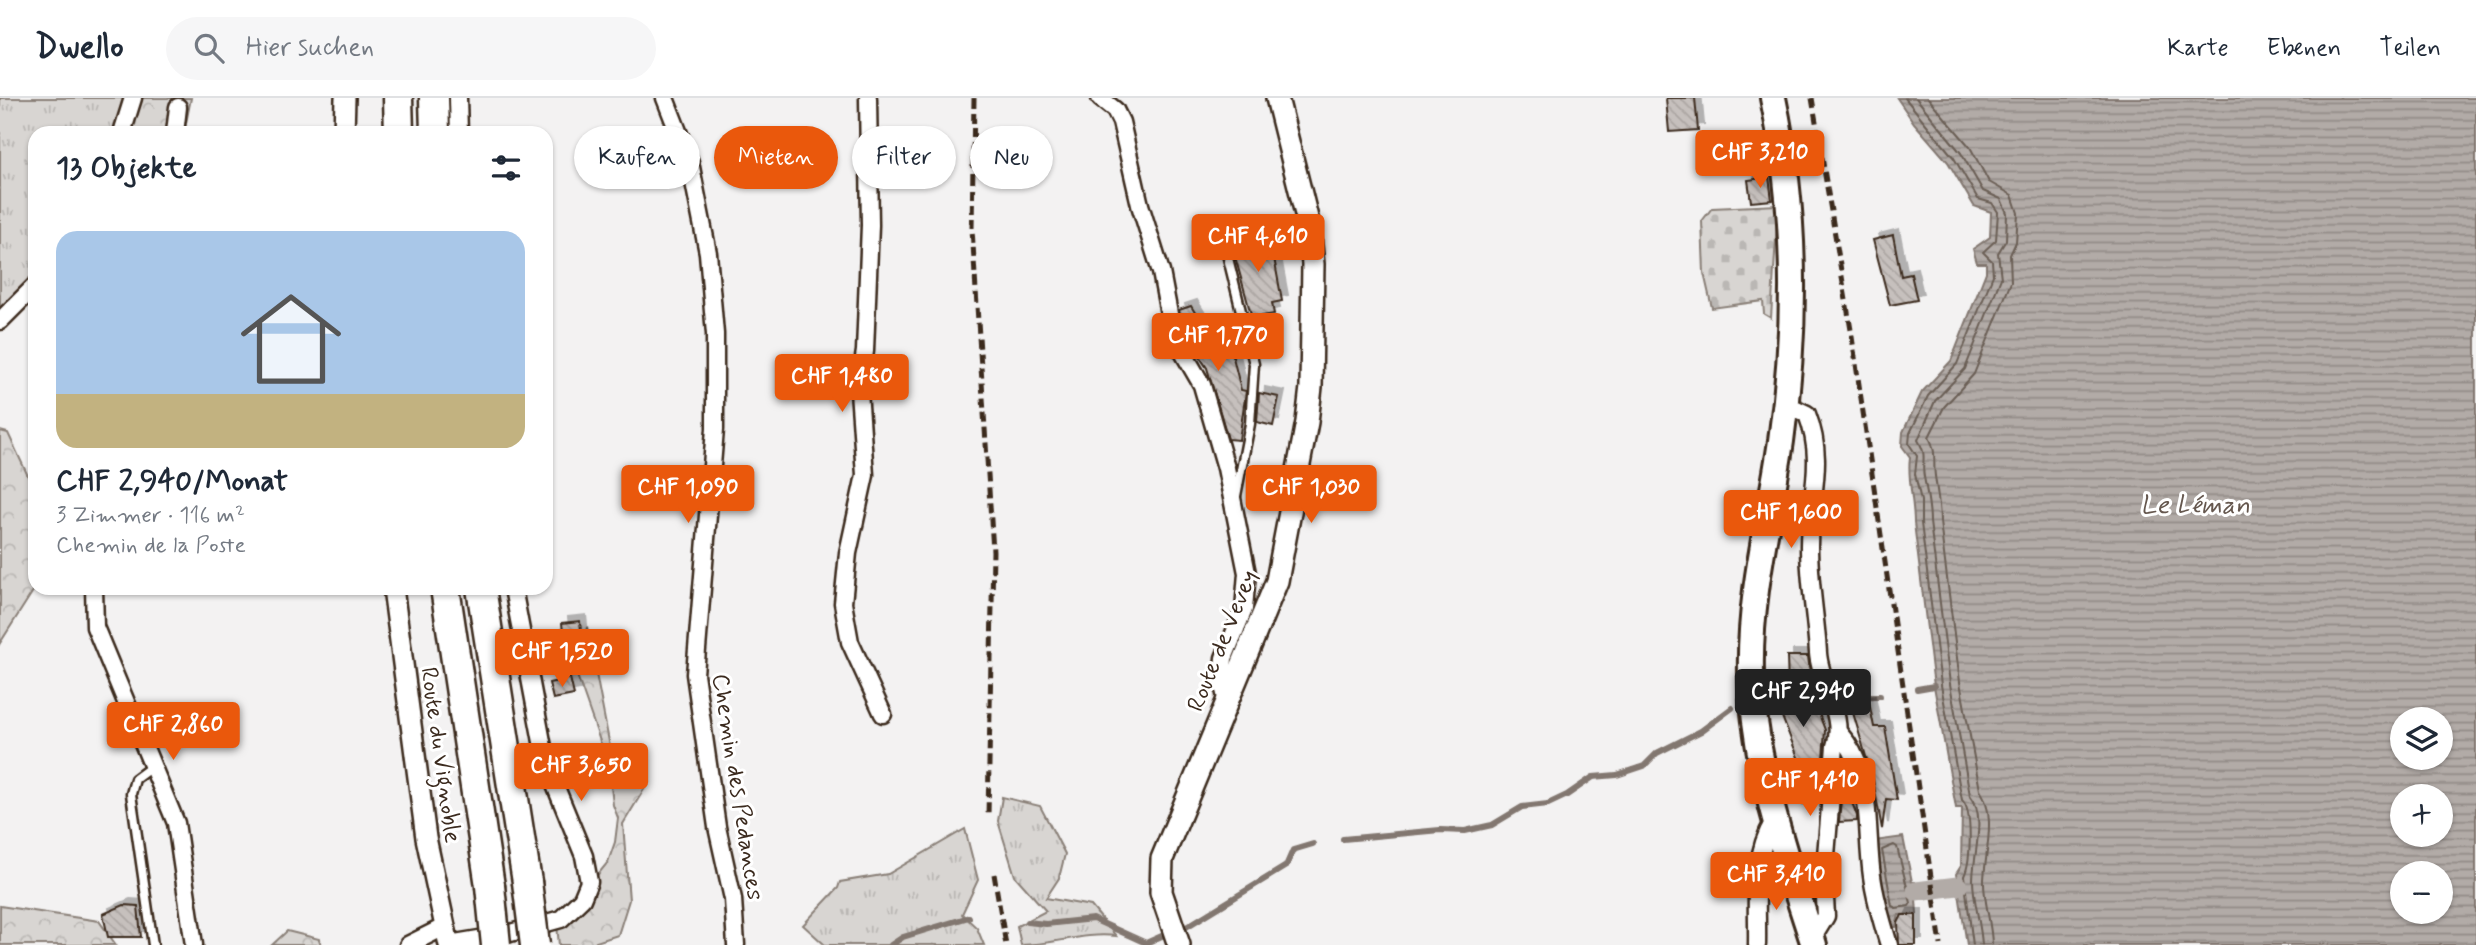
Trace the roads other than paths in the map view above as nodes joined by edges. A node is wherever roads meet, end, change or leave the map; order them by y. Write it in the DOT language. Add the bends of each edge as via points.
graph roads {
  1 [pos="133,98"];
  2 [pos="345,98"];
  3 [pos="398,98"];
  4 [pos="434,98"];
  5 [pos="458,98"];
  6 [pos="665,98"];
  7 [pos="868,98"];
  8 [pos="1100,98"];
  9 [pos="1277,98"];
  10 [pos="1773,98"];
  11 [pos="178,107"];
  12 [pos="124,126"];
  13 [pos="177,126"];
  14 [pos="344,126"];
  15 [pos="399,126"];
  16 [pos="435,126"];
  17 [pos="459,126"];
  18 [pos="1226,250"];
  19 [pos="28,293"];
  20 [pos="0,321"];
  21 [pos="1786,404"];
  22 [pos="1234,509"];
  23 [pos="94,595"];
  24 [pos="394,595"];
  25 [pos="446,595"];
  26 [pos="482,595"];
  27 [pos="514,595"];
  28 [pos="1227,703"];
  29 [pos="883,714"];
  30 [pos="1840,734"];
  31 [pos="154,765"];
  32 [pos="1774,821"];
  33 [pos="448,939"];
  34 [pos="499,942"];
  35 [pos="1813,942"];
  36 [pos="153,945"];
  37 [pos="194,945"];
  38 [pos="408,945"];
  39 [pos="535,945"];
  40 [pos="736,945"];
  41 [pos="1179,945"];
  42 [pos="1757,945"];
  43 [pos="1889,945"];
  1 -- 12 [label="street"];
  2 -- 14 [label="street"];
  3 -- 15 [label="highway"];
  4 -- 16 [label="highway"];
  5 -- 17 [label="street"];
  6 -- 40 [label="street, Chemin des Pedances" via="690,162 708,253 715,334 715,429 695,674 717,827 733,899"];
  7 -- 29 [label="street" via="870,225 859,391 865,475 848,553 843,603 849,642"];
  8 -- 22 [label="street" via="1121,122 1173,335 1202,385"];
  9 -- 28 [label="main road, Route de Vevey" via="1309,226 1314,289 1311,387 1283,563"];
  10 -- 21 [label="main road" via="1791,232 1793,302"];
  11 -- 13 [label="street"];
  18 -- 22 [label="lane" via="1254,364 1251,424"];
  19 -- 20 [label="street"];
  21 -- 30 [label="street" via="1807,414 1816,438 1817,480 1809,546 1819,659"];
  21 -- 32 [label="main road" via="1755,600 1751,674 1757,746"];
  22 -- 28 [label="street" via="1247,573 1244,609 1224,658"];
  23 -- 31 [label="street" via="95,627"];
  24 -- 33 [label="street, Route du Vignoble" via="426,838"];
  25 -- 34 [label="highway, bridge"];
  26 -- 39 [label="highway, bridge"];
  27 -- 34 [label="street" via="546,763 584,856 589,882 582,899 561,919"];
  28 -- 41 [label="main road, Route de Vevey" via="1162,859 1161,892"];
  30 -- 35 [label="street" via="1835,746 1825,865 1826,916"];
  30 -- 43 [label="street" via="1861,773 1872,878"];
  31 -- 36 [label="lane" via="135,779 131,794"];
  31 -- 37 [label="street" via="176,823"];
  32 -- 35 [label="main road"];
  32 -- 42 [label="street" via="1762,841 1758,862"];
  33 -- 34 [label="street"];
  33 -- 38 [label="street"];
}
